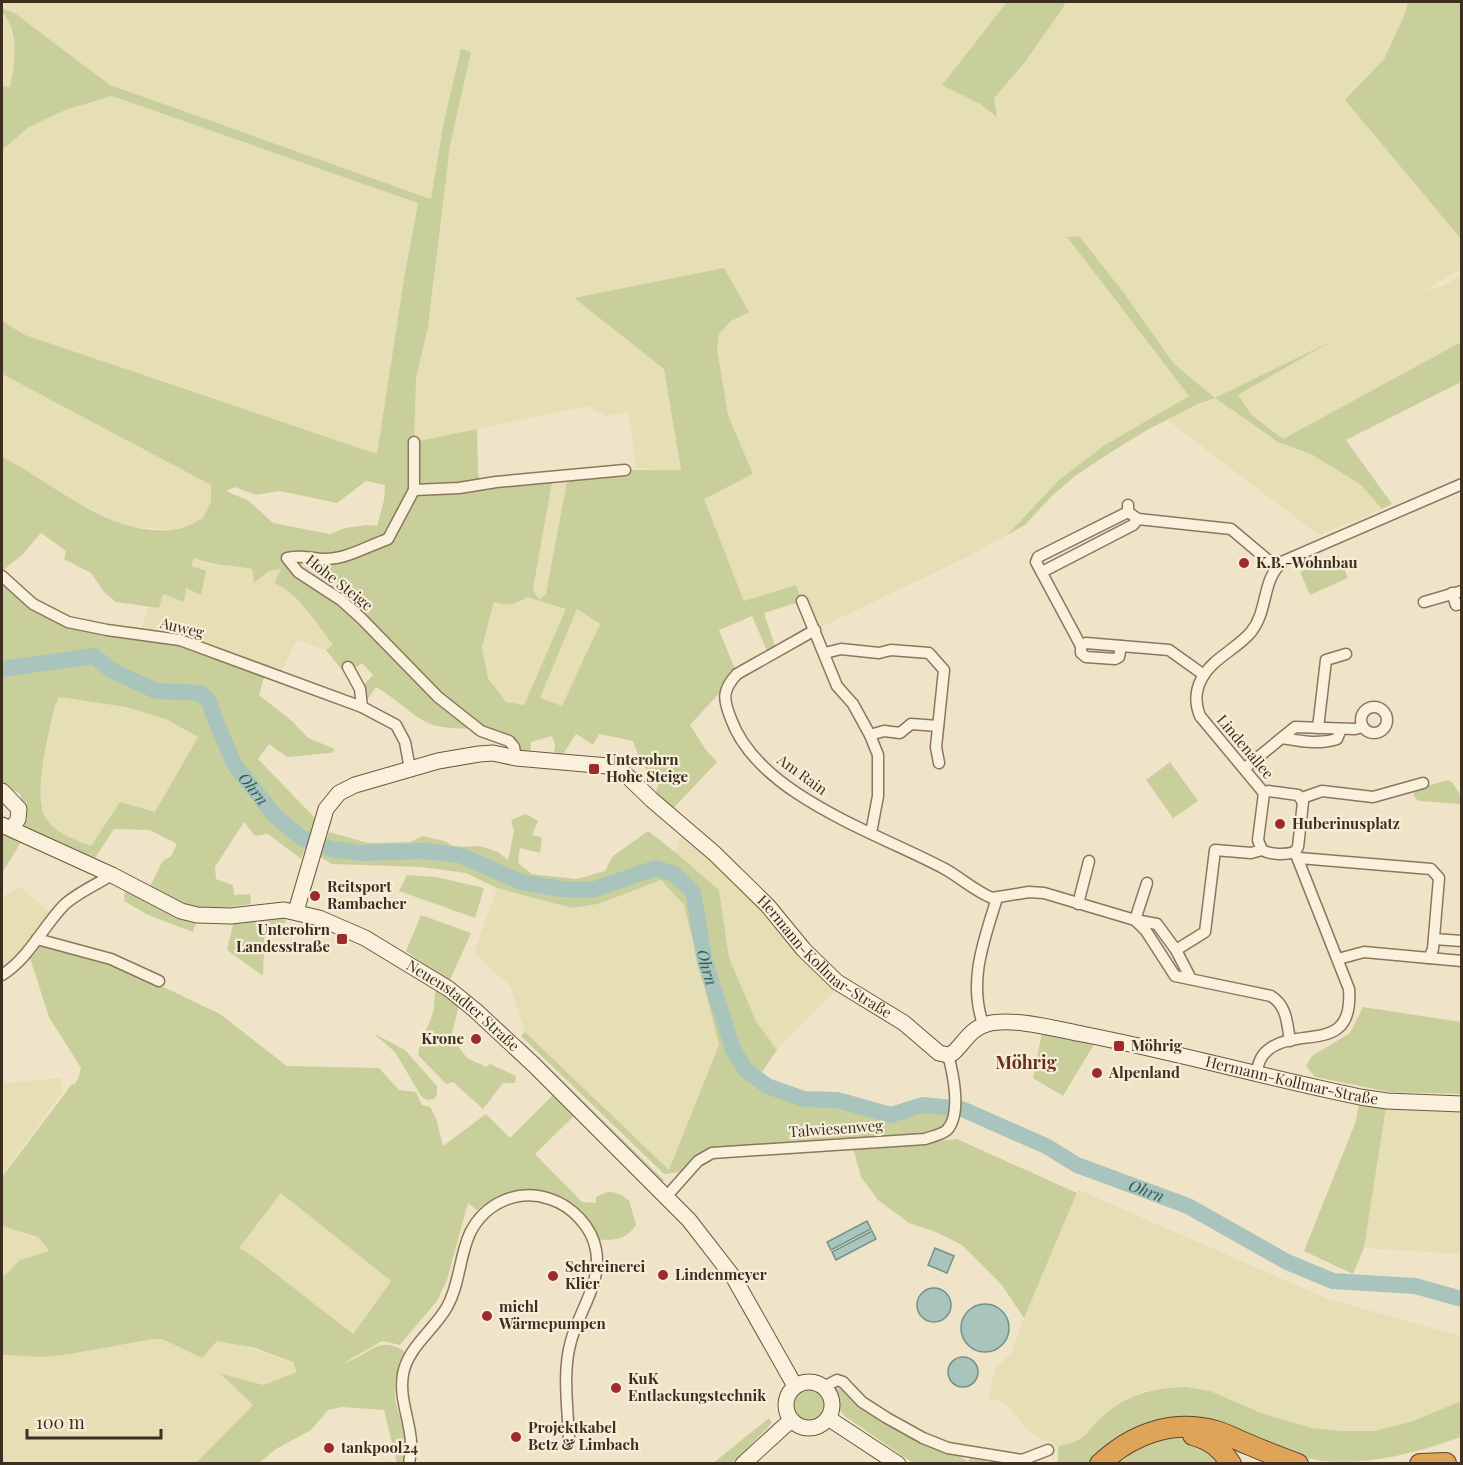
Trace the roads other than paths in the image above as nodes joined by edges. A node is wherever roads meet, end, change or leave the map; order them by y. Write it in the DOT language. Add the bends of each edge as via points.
graph roads {
  1 [pos="414,442"];
  2 [pos="625,470"];
  3 [pos="1461,484"];
  4 [pos="414,490"];
  5 [pos="1138,519"];
  6 [pos="1276,567"];
  7 [pos="1042,572"];
  8 [pos="2,576"];
  9 [pos="1457,592"];
  10 [pos="802,601"];
  11 [pos="1424,602"];
  12 [pos="1461,603"];
  13 [pos="815,630"];
  14 [pos="825,653"];
  15 [pos="1346,654"];
  16 [pos="348,668"];
  17 [pos="1204,675"];
  18 [pos="362,707"];
  19 [pos="938,726"];
  20 [pos="1362,727"];
  21 [pos="1318,728"];
  22 [pos="1341,729"];
  23 [pos="870,735"];
  24 [pos="1282,738"];
  25 [pos="516,758"];
  26 [pos="939,763"];
  27 [pos="1245,768"];
  28 [pos="410,769"];
  29 [pos="1423,783"];
  30 [pos="2,791"];
  31 [pos="1264,793"];
  32 [pos="1302,798"];
  33 [pos="7,827"];
  34 [pos="871,833"];
  35 [pos="1262,850"];
  36 [pos="1297,855"];
  37 [pos="1089,861"];
  38 [pos="112,875"];
  39 [pos="1147,883"];
  40 [pos="997,898"];
  41 [pos="1078,904"];
  42 [pos="296,911"];
  43 [pos="1135,920"];
  44 [pos="37,939"];
  45 [pos="1434,939"];
  46 [pos="1461,941"];
  47 [pos="1176,950"];
  48 [pos="1429,958"];
  49 [pos="1338,959"];
  50 [pos="1461,961"];
  51 [pos="2,975"];
  52 [pos="1191,979"];
  53 [pos="159,981"];
  54 [pos="983,1024"];
  55 [pos="1290,1041"];
  56 [pos="948,1055"];
  57 [pos="1256,1074"];
  58 [pos="1461,1104"];
  59 [pos="666,1197"];
  60 [pos="795,1386"];
  61 [pos="824,1387"];
  62 [pos="828,1418"];
  63 [pos="791,1420"];
  64 [pos="569,1440"];
  65 [pos="1048,1449"];
  66 [pos="1461,1456"];
  67 [pos="1445,1463"];
  68 [pos="409,1464"];
  69 [pos="743,1464"];
  70 [pos="898,1464"];
  71 [pos="1100,1464"];
  72 [pos="1109,1464"];
  73 [pos="1231,1464"];
  74 [pos="1298,1464"];
  75 [pos="1420,1464"];
  1 -- 4 [label="street, Hohe Steige"];
  2 -- 4 [label="street"];
  3 -- 6 [label="street"];
  4 -- 25 [label="street, Hohe Steige" via="388,539 345,556 287,558 297,572 341,600 362,619 438,697 481,731 509,741"];
  5 -- 6 [label="street" via="1231,529"];
  5 -- 7 [label="street"];
  5 -- 7 [label="street" via="1128,508 1038,557 1036,562"];
  6 -- 17 [label="street" via="1251,632"];
  7 -- 17 [label="street" via="1081,646 1086,643 1169,650"];
  8 -- 18 [label="street, Auweg" via="33,604 68,622 180,639"];
  9 -- 11 [label="street"];
  9 -- 12 [label="street" via="1456,605"];
  10 -- 13 [label="street"];
  13 -- 14 [label="street"];
  13 -- 34 [label="street, Am Rain" via="737,674 725,692 725,704 736,735 782,783 834,816"];
  14 -- 19 [label="street" via="841,649 929,653 944,670"];
  14 -- 23 [label="street" via="837,687 854,704"];
  15 -- 21 [label="street" via="1326,660"];
  16 -- 18 [label="street" via="360,689"];
  17 -- 27 [label="street, Lindenallee" via="1196,697 1200,716"];
  18 -- 28 [label="street, Auweg" via="396,725 405,742"];
  19 -- 23 [label="street" via="911,724 900,733 884,730"];
  19 -- 26 [label="street"];
  20 -- 22 [label="street"];
  21 -- 22 [label="street"];
  21 -- 24 [label="street" via="1295,727"];
  22 -- 24 [label="street" via="1337,739 1325,742"];
  23 -- 34 [label="street" via="878,756 879,774"];
  24 -- 27 [label="street"];
  25 -- 28 [label="street, Hermann-Kollmar-Straße" via="479,754"];
  25 -- 56 [label="street, Hermann-Kollmar-Straße" via="608,766 624,773 714,853 837,982 904,1023 939,1053"];
  27 -- 31 [label="street, Lindenallee"];
  28 -- 42 [label="street, Hermann-Kollmar-Straße" via="355,785 339,793 326,809"];
  29 -- 32 [label="street" via="1373,797 1322,791"];
  30 -- 33 [label="street" via="19,809 18,819"];
  31 -- 32 [label="street, Lindenallee"];
  31 -- 35 [label="street" via="1258,840"];
  32 -- 36 [label="street"];
  33 -- 38 [label="street, Neuenstadter Straße"];
  34 -- 40 [label="street, Am Rain"];
  35 -- 36 [label="street"];
  35 -- 47 [label="street" via="1215,850 1205,932"];
  36 -- 45 [label="street" via="1431,869 1439,878"];
  36 -- 49 [label="street"];
  37 -- 41 [label="street"];
  38 -- 42 [label="street, Neuenstadter Straße" via="197,915"];
  38 -- 44 [label="street" via="67,903"];
  39 -- 43 [label="street"];
  40 -- 41 [label="street" via="1044,893"];
  40 -- 54 [label="street" via="977,968 977,999"];
  41 -- 43 [label="street"];
  42 -- 59 [label="street, Neuenstadter Straße" via="365,938 449,989 513,1044"];
  43 -- 47 [label="street" via="1157,924"];
  43 -- 52 [label="street" via="1175,976"];
  44 -- 51 [label="street" via="20,961"];
  44 -- 53 [label="street" via="111,959"];
  45 -- 46 [label="street"];
  45 -- 48 [label="street"];
  47 -- 52 [label="street"];
  48 -- 49 [label="street" via="1364,952"];
  48 -- 50 [label="street"];
  49 -- 55 [label="street" via="1349,989 1344,1020 1330,1033"];
  52 -- 55 [label="street" via="1271,996 1280,1002"];
  54 -- 56 [label="street"];
  54 -- 57 [label="street, Hermann-Kollmar-Straße" via="1044,1026"];
  55 -- 57 [label="street" via="1268,1050"];
  56 -- 59 [label="street, Talwiesenweg" via="956,1091 952,1123 942,1134 925,1139 712,1153 698,1161"];
  57 -- 58 [label="street, Hermann-Kollmar-Straße" via="1359,1097"];
  59 -- 60 [label="street, Neuenstadter Straße" via="734,1278"];
  60 -- 61 [label="street" via="807,1382"];
  60 -- 63 [label="street" via="786,1400"];
  61 -- 62 [label="street" via="832,1402"];
  61 -- 65 [label="street" via="837,1380 843,1382 862,1402 886,1418 948,1448 1022,1460"];
  62 -- 63 [label="street" via="810,1428"];
  62 -- 70 [label="street"];
  63 -- 69 [label="street"];
  64 -- 68 [label="street" via="567,1370 571,1341 595,1280 596,1248 587,1227 570,1210 553,1199 517,1195 501,1201 478,1220 448,1306 407,1361 401,1386 411,1443"];
  66 -- 67 [label="highway"];
  67 -- 75 [label="highway"];
  71 -- 74 [label="highway" via="1149,1431 1192,1427 1217,1431"];
  72 -- 73 [label="highway" via="1132,1446 1169,1433 1204,1438 1223,1451"];
}
